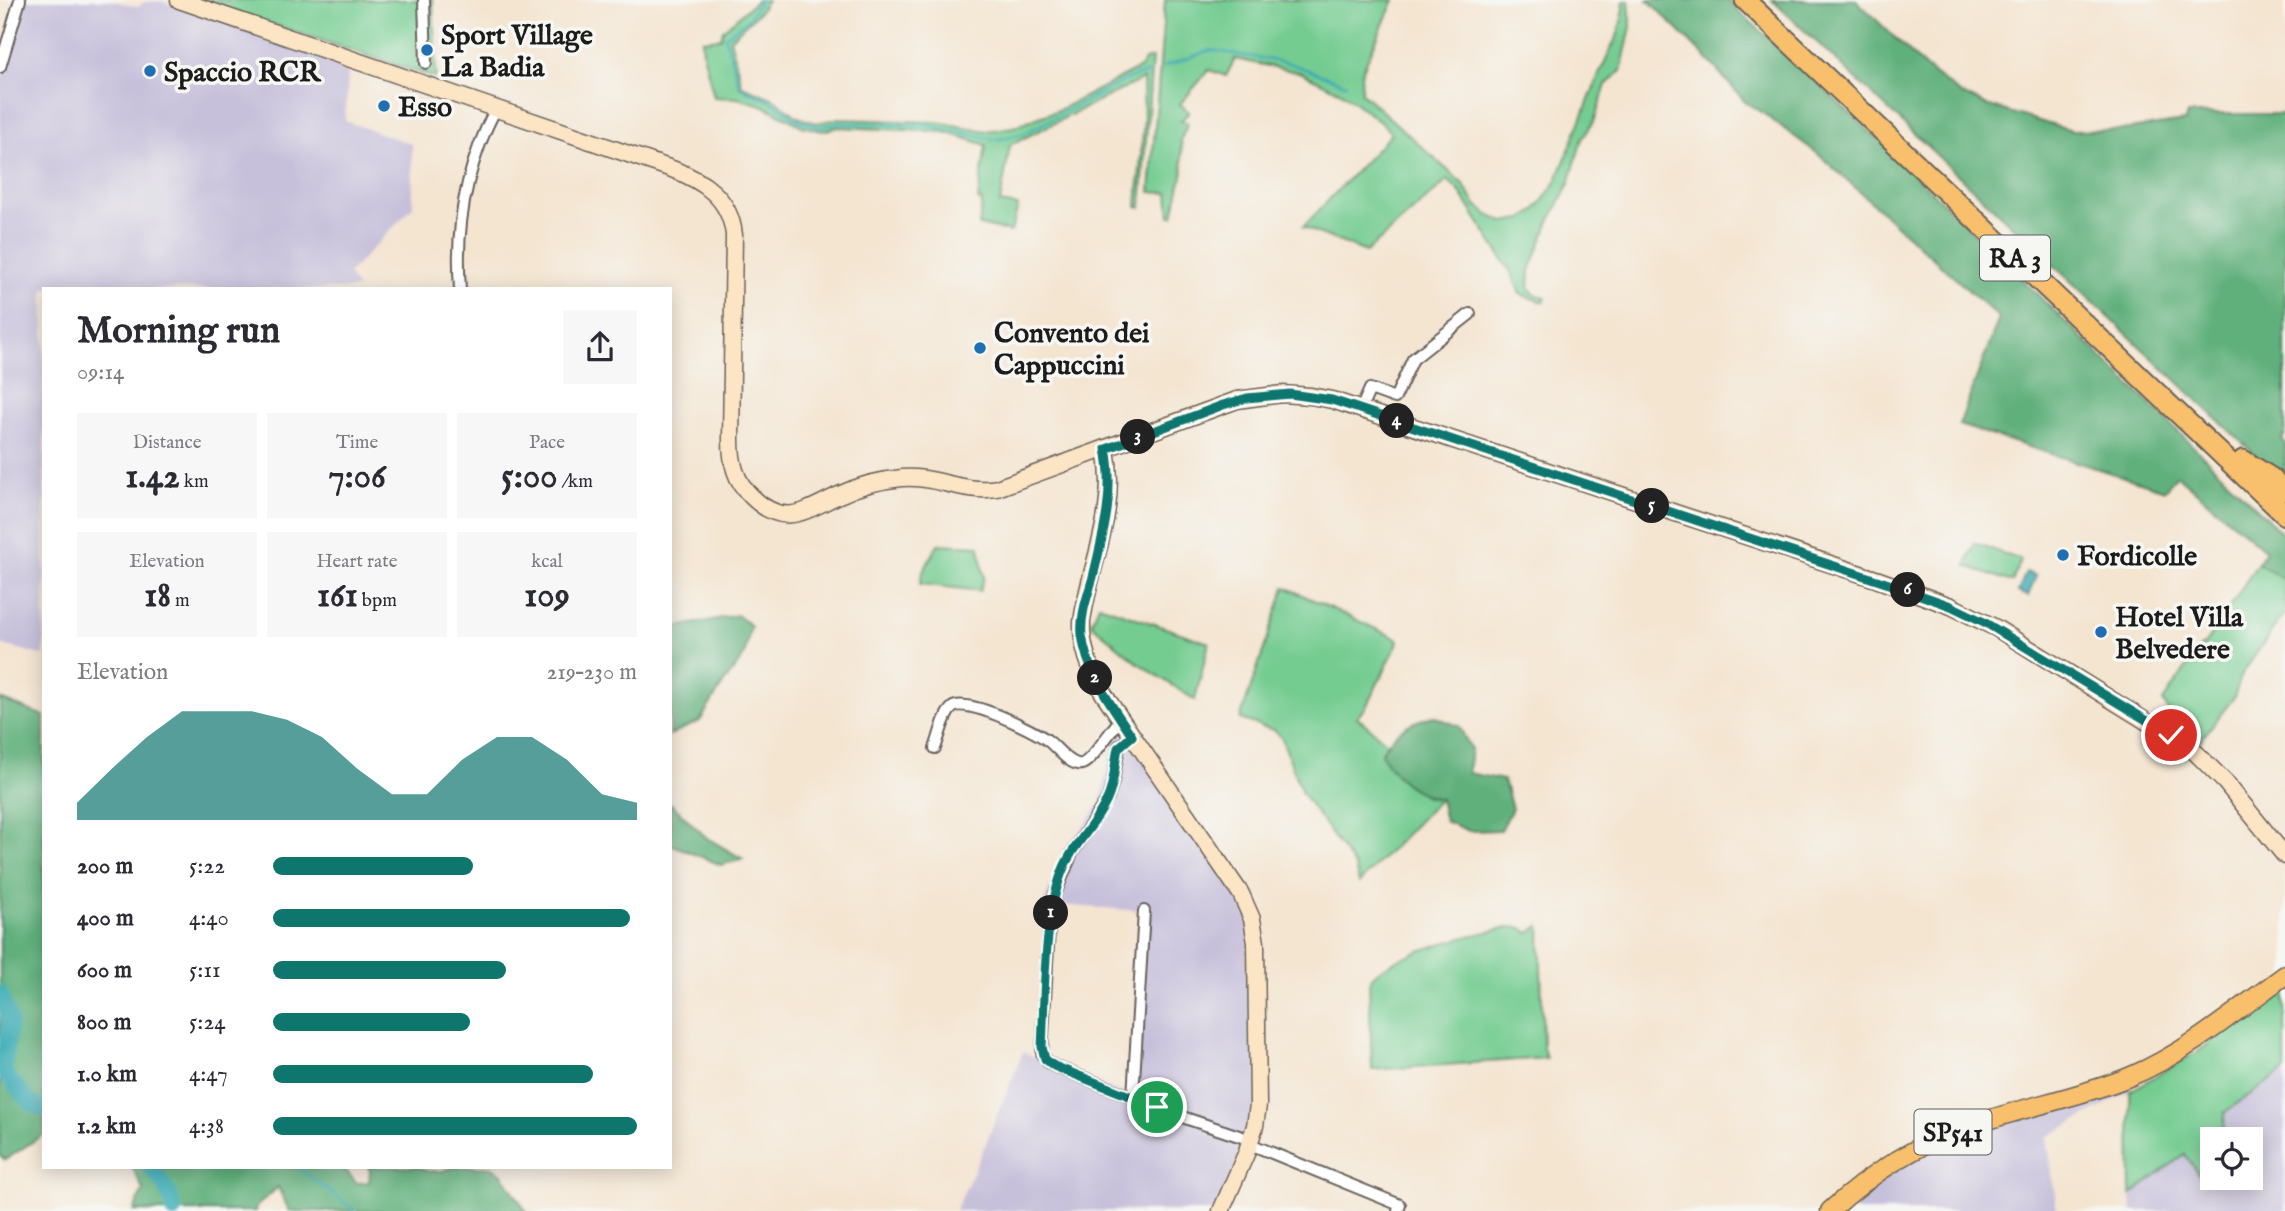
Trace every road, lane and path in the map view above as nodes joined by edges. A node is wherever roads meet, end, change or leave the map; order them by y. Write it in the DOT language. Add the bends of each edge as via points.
graph roads {
  1 [pos="20,0"];
  2 [pos="424,0"];
  3 [pos="1745,0"];
  4 [pos="1760,0"];
  5 [pos="184,1"];
  6 [pos="0,23"];
  7 [pos="12,27"];
  8 [pos="426,63"];
  9 [pos="0,67"];
  10 [pos="496,108"];
  11 [pos="460,287"];
  12 [pos="1470,314"];
  13 [pos="1361,409"];
  14 [pos="1106,449"];
  15 [pos="2238,463"];
  16 [pos="2285,491"];
  17 [pos="2285,500"];
  18 [pos="2285,515"];
  19 [pos="2285,525"];
  20 [pos="1121,719"];
  21 [pos="1132,736"];
  22 [pos="935,748"];
  23 [pos="2285,856"];
  24 [pos="1144,911"];
  25 [pos="2285,975"];
  26 [pos="1133,1097"];
  27 [pos="1250,1142"];
  28 [pos="1399,1208"];
  29 [pos="1221,1211"];
  30 [pos="1830,1211"];
  1 -- 7 [label="street"];
  2 -- 8 [label="street"];
  3 -- 15 [label="highway, RA 3"];
  4 -- 15 [label="highway, RA 3"];
  5 -- 10 [label="main road"];
  6 -- 7 [label="street"];
  7 -- 9 [label="street"];
  10 -- 11 [label="street" via="467,187 458,249"];
  10 -- 14 [label="main road" via="681,172 709,187 722,202 732,223 734,242 732,459 743,487 764,507 797,514 846,492 898,478 992,489"];
  12 -- 13 [label="street" via="1413,359 1395,398 1370,389"];
  13 -- 14 [label="main road" via="1311,396 1258,396"];
  13 -- 23 [label="main road" via="1899,587 1975,617 2194,751"];
  14 -- 20 [label="main road" via="1108,510 1082,630 1094,676"];
  15 -- 16 [label="highway" via="2270,477"];
  15 -- 17 [label="highway, RA 3"];
  15 -- 18 [label="highway, RA 3"];
  15 -- 19 [label="highway" via="2260,501"];
  20 -- 21 [label="main road"];
  20 -- 22 [label="street" via="1095,752 1077,764 1040,736 962,704 950,712"];
  21 -- 26 [label="street" via="1119,746 1108,798 1072,853 1055,894 1042,1047 1045,1059 1054,1066"];
  21 -- 27 [label="main road" via="1241,894 1252,919 1257,950 1259,1087"];
  24 -- 26 [label="street"];
  25 -- 30 [label="main road, SP541" via="2155,1064 2105,1086 1950,1133 1885,1168"];
  26 -- 27 [label="street"];
  27 -- 28 [label="street"];
  27 -- 29 [label="main road"];
}
